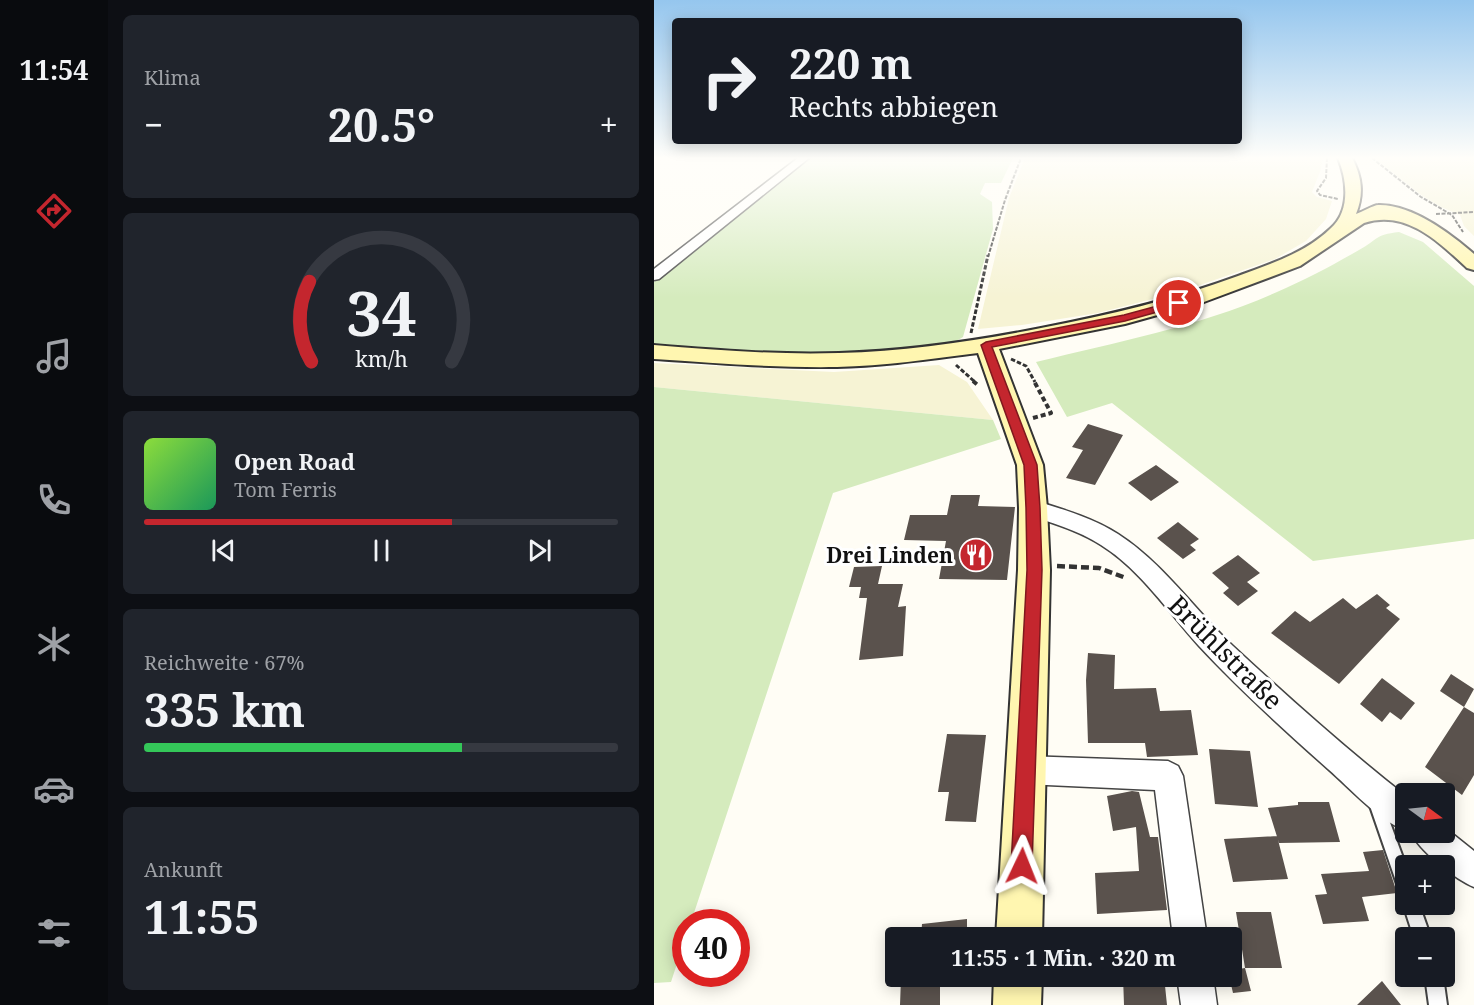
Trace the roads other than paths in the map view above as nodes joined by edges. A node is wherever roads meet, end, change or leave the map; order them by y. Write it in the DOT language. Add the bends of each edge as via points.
graph roads {
  1 [pos="744,205"];
  2 [pos="1352,205"];
  3 [pos="1361,205"];
  4 [pos="1396,213"];
  5 [pos="1340,229"];
  6 [pos="1474,264"];
  7 [pos="654,276"];
  8 [pos="948,350"];
  9 [pos="989,350"];
  10 [pos="654,352"];
  11 [pos="1001,387"];
  12 [pos="1033,508"];
  13 [pos="1025,770"];
  14 [pos="1371,788"];
  15 [pos="1395,807"];
  16 [pos="1439,843"];
  17 [pos="1395,856"];
  18 [pos="1474,872"];
  19 [pos="1019,927"];
  20 [pos="1189,927"];
  21 [pos="1018,987"];
  22 [pos="1197,987"];
  23 [pos="1436,987"];
  24 [pos="1017,1005"];
  25 [pos="1199,1005"];
  26 [pos="1438,1005"];
  1 -- 7 [label="street"];
  2 -- 5 [label="main road"];
  3 -- 4 [label="main road"];
  4 -- 5 [label="main road" via="1373,214"];
  4 -- 6 [label="main road" via="1428,225"];
  5 -- 9 [label="main road" via="1293,262 1197,298"];
  8 -- 9 [label="main road"];
  8 -- 10 [label="main road" via="787,360"];
  8 -- 11 [label="main road" via="966,358"];
  9 -- 11 [label="main road"];
  11 -- 12 [label="main road" via="1030,465"];
  12 -- 13 [label="main road"];
  12 -- 14 [label="street, Brühlstraße" via="1084,525 1119,546 1316,742"];
  13 -- 19 [label="main road"];
  13 -- 20 [label="street" via="1168,776"];
  14 -- 15 [label="street, Brühlstraße"];
  14 -- 17 [label="lane"];
  16 -- 18 [label="street"];
  21 -- 24 [label="main road"];
  22 -- 25 [label="street"];
  23 -- 26 [label="lane"];
}
